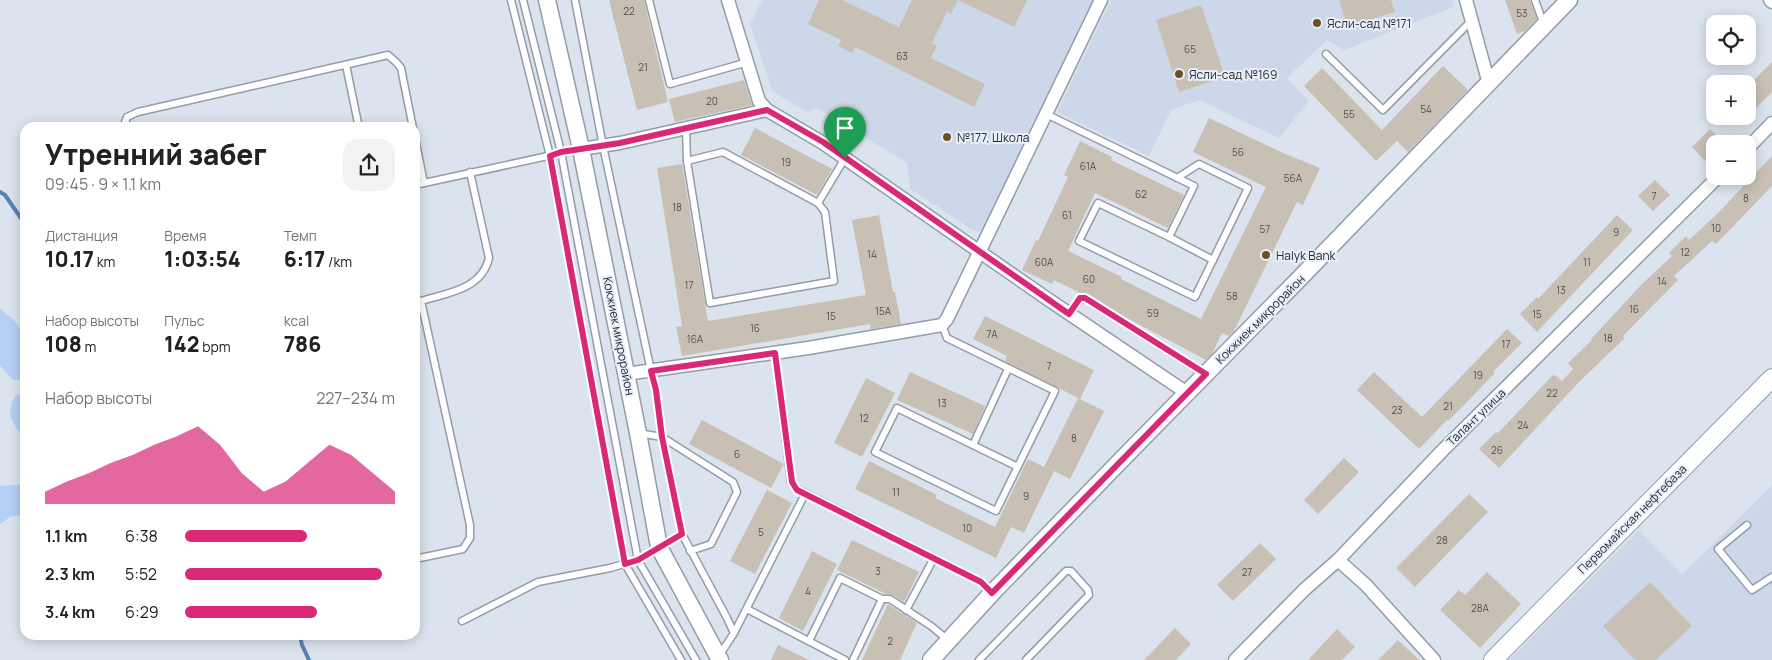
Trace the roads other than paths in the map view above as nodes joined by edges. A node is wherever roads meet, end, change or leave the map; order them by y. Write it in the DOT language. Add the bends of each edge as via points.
graph roads {
  1 [pos="512,0"];
  2 [pos="523,0"];
  3 [pos="547,0"];
  4 [pos="575,0"];
  5 [pos="649,0"];
  6 [pos="728,0"];
  7 [pos="1101,0"];
  8 [pos="1466,0"];
  9 [pos="1535,0"];
  10 [pos="1570,0"];
  11 [pos="1472,20"];
  12 [pos="1544,26"];
  13 [pos="1326,54"];
  14 [pos="748,62"];
  15 [pos="346,65"];
  16 [pos="1489,84"];
  17 [pos="767,110"];
  18 [pos="1046,114"];
  19 [pos="125,122"];
  20 [pos="358,122"];
  21 [pos="412,122"];
  22 [pos="1772,123"];
  23 [pos="686,128"];
  24 [pos="1756,140"];
  25 [pos="603,146"];
  26 [pos="581,149"];
  27 [pos="561,152"];
  28 [pos="550,156"];
  29 [pos="845,158"];
  30 [pos="687,161"];
  31 [pos="420,163"];
  32 [pos="470,172"];
  33 [pos="1177,178"];
  34 [pos="424,183"];
  35 [pos="420,184"];
  36 [pos="1710,185"];
  37 [pos="818,203"];
  38 [pos="1169,237"];
  39 [pos="980,252"];
  40 [pos="1213,260"];
  41 [pos="420,300"];
  42 [pos="420,310"];
  43 [pos="1069,314"];
  44 [pos="942,325"];
  45 [pos="775,353"];
  46 [pos="1008,369"];
  47 [pos="651,371"];
  48 [pos="626,374"];
  49 [pos="1206,374"];
  50 [pos="1772,378"];
  51 [pos="1187,392"];
  52 [pos="638,433"];
  53 [pos="662,437"];
  54 [pos="973,445"];
  55 [pos="1018,467"];
  56 [pos="805,494"];
  57 [pos="1747,525"];
  58 [pos="682,534"];
  59 [pos="660,547"];
  60 [pos="690,551"];
  61 [pos="420,558"];
  62 [pos="934,558"];
  63 [pos="638,560"];
  64 [pos="1338,560"];
  65 [pos="625,564"];
  66 [pos="1772,577"];
  67 [pos="992,593"];
  68 [pos="882,599"];
  69 [pos="747,608"];
  70 [pos="906,610"];
  71 [pos="462,621"];
  72 [pos="734,633"];
  73 [pos="948,640"];
  74 [pos="808,641"];
  75 [pos="719,659"];
  76 [pos="681,660"];
  77 [pos="696,660"];
  78 [pos="845,660"];
  79 [pos="853,660"];
  80 [pos="930,660"];
  81 [pos="978,660"];
  82 [pos="1026,660"];
  83 [pos="1235,660"];
  84 [pos="1434,660"];
  85 [pos="1493,660"];
  1 -- 28 [label="lane"];
  2 -- 27 [label="lane"];
  3 -- 26 [label="street, Кокжиек микрорайон"];
  4 -- 25 [label="lane"];
  5 -- 14 [label="lane" via="670,84"];
  6 -- 14 [label="street"];
  7 -- 18 [label="street"];
  8 -- 11 [label="street"];
  9 -- 12 [label="lane"];
  10 -- 12 [label="street, Кокжиек микрорайон"];
  11 -- 13 [label="lane" via="1383,110"];
  11 -- 16 [label="street"];
  12 -- 16 [label="street, Кокжиек микрорайон"];
  14 -- 17 [label="street" via="759,100"];
  15 -- 19 [label="lane" via="138,112"];
  15 -- 20 [label="lane"];
  15 -- 21 [label="lane" via="388,55 401,68"];
  16 -- 49 [label="street, Кокжиек микрорайон"];
  17 -- 23 [label="street"];
  17 -- 29 [label="street"];
  18 -- 33 [label="lane"];
  18 -- 39 [label="street"];
  22 -- 24 [label="street"];
  23 -- 25 [label="street"];
  23 -- 30 [label="lane"];
  25 -- 26 [label="street"];
  25 -- 47 [label="lane"];
  26 -- 27 [label="lane"];
  26 -- 48 [label="street, Кокжиек микрорайон"];
  27 -- 28 [label="lane"];
  27 -- 63 [label="lane"];
  28 -- 32 [label="lane"];
  28 -- 65 [label="lane"];
  29 -- 37 [label="lane"];
  29 -- 39 [label="street"];
  30 -- 37 [label="lane" via="723,152"];
  30 -- 37 [label="lane" via="710,303 834,282 825,212"];
  31 -- 34 [label="lane"];
  32 -- 34 [label="lane"];
  32 -- 41 [label="lane" via="489,258 487,269 476,281 463,288"];
  33 -- 38 [label="lane" via="1194,186"];
  33 -- 40 [label="lane" via="1199,164 1248,188"];
  34 -- 35 [label="lane"];
  36 -- 64 [label="street, Талант улица" via="1443,450"];
  38 -- 40 [label="lane"];
  38 -- 40 [label="lane" via="1098,203 1079,241 1195,297"];
  39 -- 43 [label="street"];
  39 -- 44 [label="street"];
  42 -- 61 [label="lane" via="470,525 470,538 463,549"];
  43 -- 49 [label="lane" via="1080,298 1085,298"];
  43 -- 51 [label="street"];
  44 -- 45 [label="street"];
  44 -- 46 [label="lane" via="947,338"];
  45 -- 47 [label="street"];
  45 -- 56 [label="lane" via="792,482"];
  46 -- 54 [label="lane"];
  46 -- 55 [label="lane" via="1054,390"];
  47 -- 48 [label="street"];
  47 -- 53 [label="lane"];
  48 -- 52 [label="street, Кокжиек микрорайон"];
  49 -- 51 [label="street, Кокжиек микрорайон"];
  50 -- 85 [label="main road, Первомайская нефтебаза"];
  51 -- 67 [label="street, Кокжиек микрорайон"];
  52 -- 53 [label="lane"];
  52 -- 59 [label="street, Кокжиек микрорайон"];
  53 -- 58 [label="lane"];
  53 -- 60 [label="lane" via="733,482 737,492 711,544"];
  54 -- 55 [label="lane"];
  54 -- 55 [label="lane" via="897,408 875,452 996,511"];
  56 -- 62 [label="lane"];
  56 -- 69 [label="lane"];
  57 -- 66 [label="lane" via="1718,550 1752,590"];
  58 -- 59 [label="lane"];
  58 -- 60 [label="lane"];
  59 -- 63 [label="lane"];
  59 -- 75 [label="street, Кокжиек микрорайон"];
  60 -- 72 [label="lane"];
  62 -- 67 [label="lane" via="981,582"];
  62 -- 70 [label="lane"];
  63 -- 65 [label="lane"];
  63 -- 77 [label="lane"];
  64 -- 83 [label="street, Талант улица"];
  64 -- 84 [label="street" via="1366,585"];
  65 -- 71 [label="lane" via="538,582"];
  65 -- 76 [label="lane"];
  67 -- 73 [label="street, Кокжиек микрорайон"];
  68 -- 70 [label="lane" via="890,599"];
  68 -- 74 [label="lane" via="840,578"];
  68 -- 79 [label="lane"];
  69 -- 72 [label="lane"];
  69 -- 74 [label="lane"];
  70 -- 73 [label="lane"];
  72 -- 75 [label="lane"];
  73 -- 80 [label="street, Кокжиек микрорайон"];
  74 -- 78 [label="lane"];
  81 -- 82 [label="lane" via="1066,571 1071,571 1089,595"];
}
